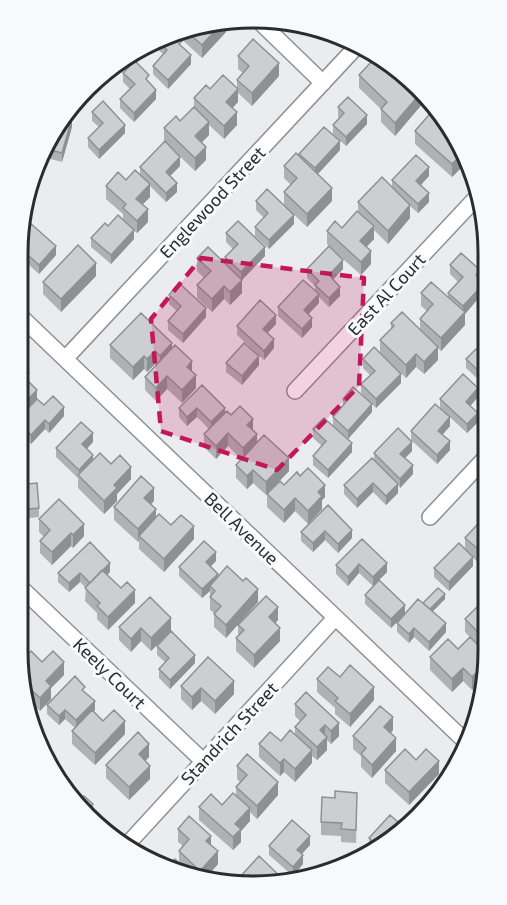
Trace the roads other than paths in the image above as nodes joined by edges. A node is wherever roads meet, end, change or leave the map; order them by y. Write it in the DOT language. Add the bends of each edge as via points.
graph roads {
  1 [pos="267,29"];
  2 [pos="352,51"];
  3 [pos="323,82"];
  4 [pos="472,202"];
  5 [pos="28,324"];
  6 [pos="65,359"];
  7 [pos="296,392"];
  8 [pos="478,466"];
  9 [pos="430,517"];
  10 [pos="28,595"];
  11 [pos="335,618"];
  12 [pos="461,737"];
  13 [pos="203,761"];
  14 [pos="131,841"];
  1 -- 3 [label="street"];
  2 -- 3 [label="street, Englewood Street"];
  3 -- 6 [label="street, Englewood Street"];
  4 -- 7 [label="street, East Al Court"];
  5 -- 6 [label="street, Bell Avenue"];
  6 -- 11 [label="street, Bell Avenue"];
  8 -- 9 [label="street"];
  10 -- 13 [label="street, Keely Court"];
  11 -- 12 [label="street, Bell Avenue"];
  11 -- 13 [label="street, Standrich Street"];
  13 -- 14 [label="street, Standrich Street"];
}
